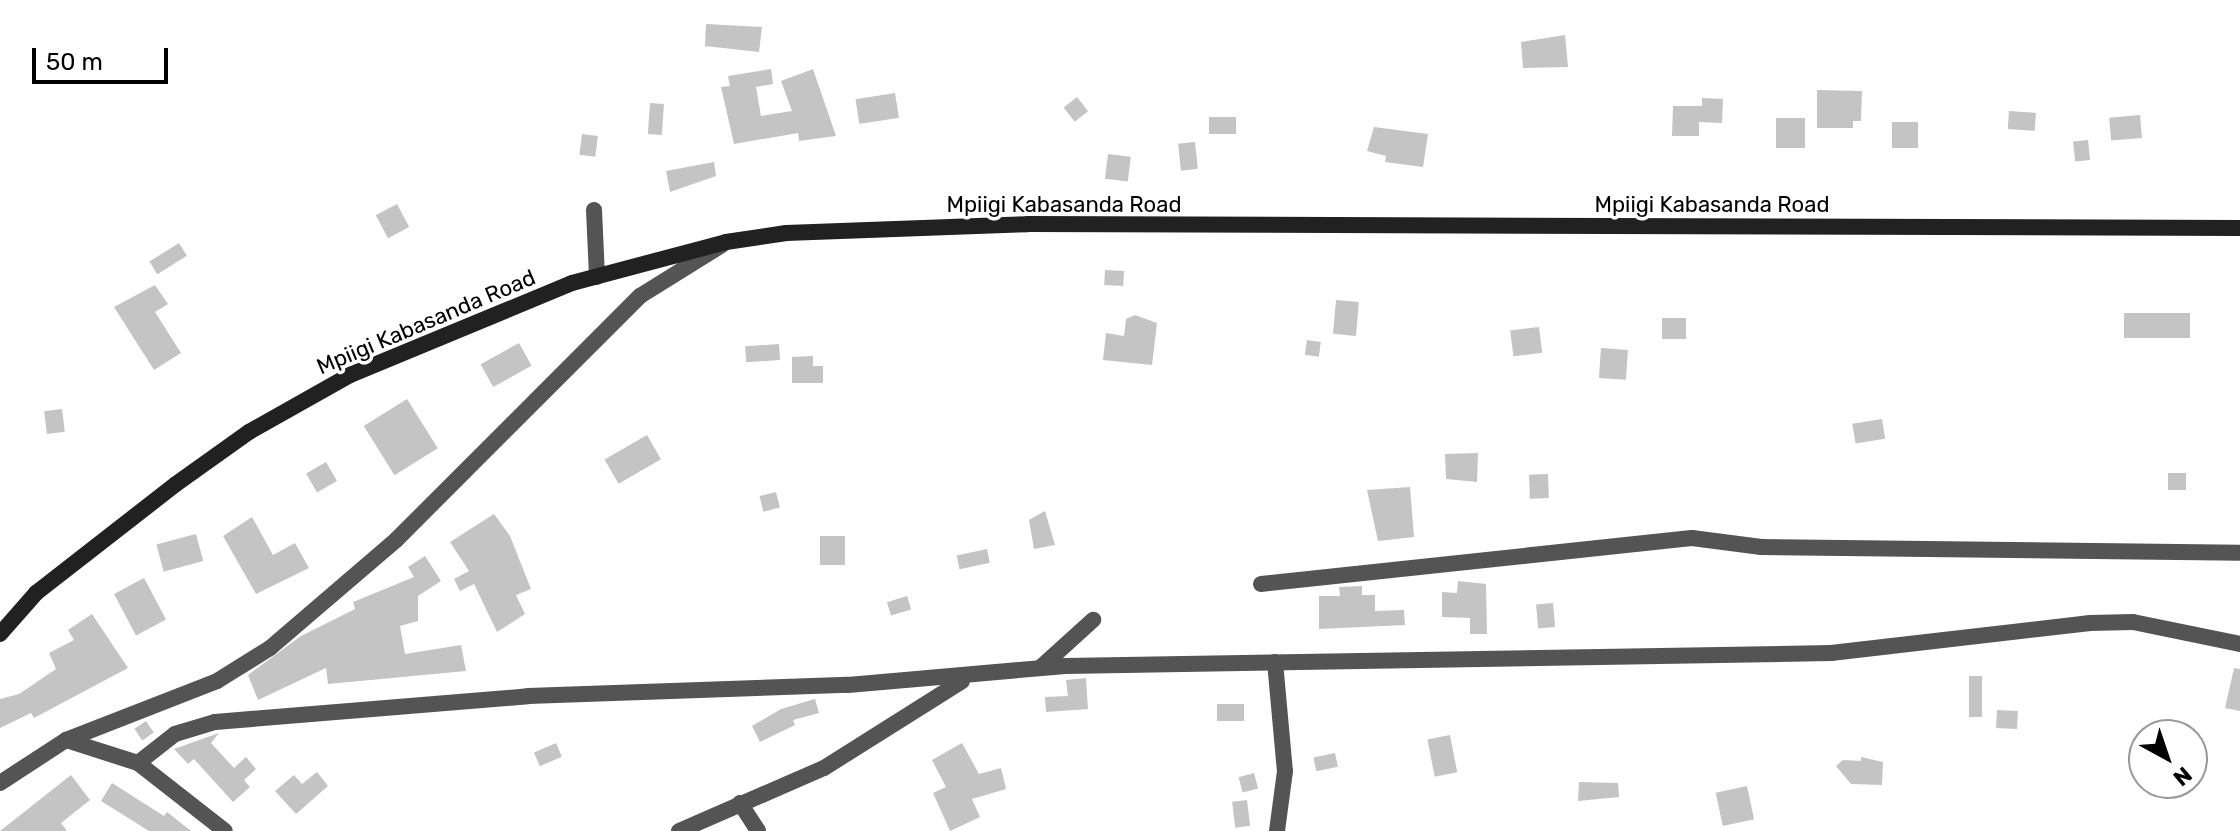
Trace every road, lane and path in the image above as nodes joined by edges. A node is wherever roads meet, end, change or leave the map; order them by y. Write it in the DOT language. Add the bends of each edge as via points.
graph roads {
  1 [pos="594,210"];
  2 [pos="2240,228"];
  3 [pos="726,242"];
  4 [pos="597,277"];
  5 [pos="2240,553"];
  6 [pos="1261,584"];
  7 [pos="1093,620"];
  8 [pos="0,634"];
  9 [pos="2240,644"];
  10 [pos="1275,662"];
  11 [pos="1040,668"];
  12 [pos="971,677"];
  13 [pos="66,740"];
  14 [pos="138,763"];
  15 [pos="0,783"];
  16 [pos="740,803"];
  17 [pos="225,831"];
  18 [pos="679,831"];
  19 [pos="758,831"];
  20 [pos="1277,831"];
  1 -- 4 [label="street"];
  2 -- 3 [label="main road, Mpiigi Kabasanda Road" via="1028,224 786,233"];
  3 -- 4 [label="main road, Mpiigi Kabasanda Road"];
  3 -- 13 [label="street" via="640,296 397,539 270,648 217,681"];
  4 -- 8 [label="main road, Mpiigi Kabasanda Road" via="350,375 249,432 36,593"];
  5 -- 6 [label="street" via="1761,547 1692,538"];
  7 -- 11 [label="street"];
  9 -- 10 [label="street" via="2190,630 2119,622 1831,653"];
  10 -- 11 [label="street"];
  10 -- 20 [label="street" via="1285,771"];
  11 -- 12 [label="street"];
  12 -- 14 [label="street" via="528,696 275,715 215,722 175,734"];
  12 -- 16 [label="street" via="824,768"];
  13 -- 14 [label="street"];
  13 -- 15 [label="street"];
  14 -- 17 [label="street"];
  16 -- 18 [label="street"];
  16 -- 19 [label="street"];
}
